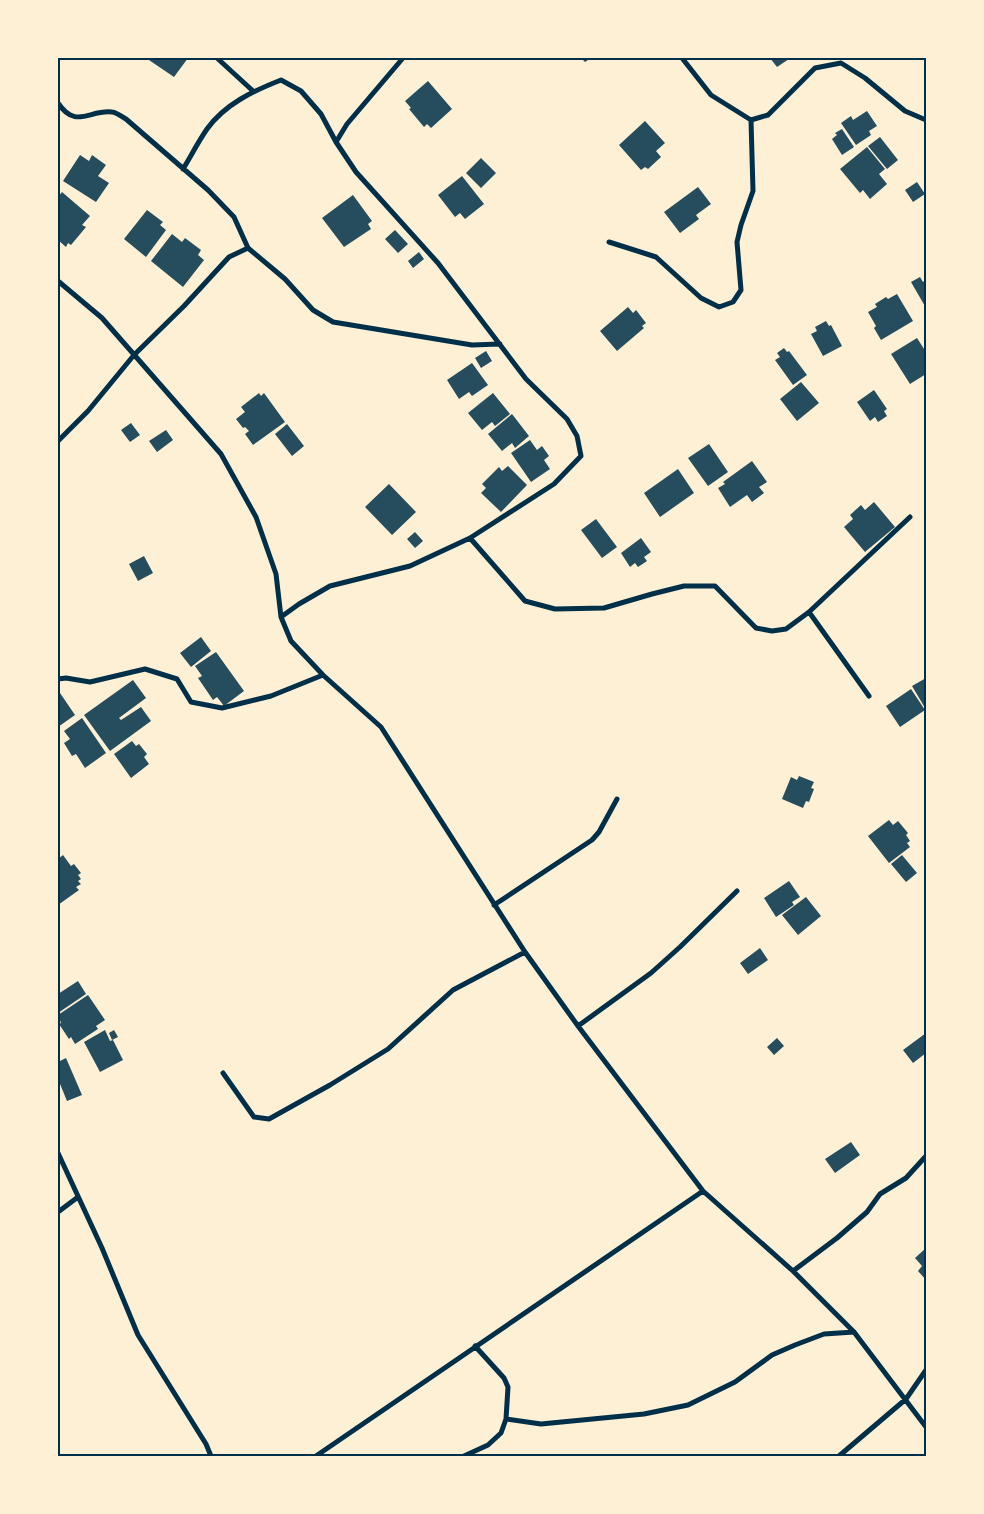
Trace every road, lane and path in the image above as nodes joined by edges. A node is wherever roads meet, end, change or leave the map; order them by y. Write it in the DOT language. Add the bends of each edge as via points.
graph roads {
  1 [pos="217,58"];
  2 [pos="403,58"];
  3 [pos="682,58"];
  4 [pos="253,91"];
  5 [pos="58,103"];
  6 [pos="751,120"];
  7 [pos="926,120"];
  8 [pos="336,142"];
  9 [pos="182,169"];
  10 [pos="609,242"];
  11 [pos="248,248"];
  12 [pos="58,281"];
  13 [pos="500,344"];
  14 [pos="134,355"];
  15 [pos="58,441"];
  16 [pos="910,517"];
  17 [pos="470,538"];
  18 [pos="809,612"];
  19 [pos="281,617"];
  20 [pos="323,675"];
  21 [pos="58,679"];
  22 [pos="869,696"];
  23 [pos="617,798"];
  24 [pos="737,891"];
  25 [pos="494,905"];
  26 [pos="525,952"];
  27 [pos="578,1026"];
  28 [pos="223,1073"];
  29 [pos="58,1154"];
  30 [pos="926,1156"];
  31 [pos="703,1191"];
  32 [pos="78,1197"];
  33 [pos="58,1212"];
  34 [pos="793,1271"];
  35 [pos="854,1332"];
  36 [pos="475,1346"];
  37 [pos="926,1370"];
  38 [pos="918,1382"];
  39 [pos="926,1384"];
  40 [pos="906,1399"];
  41 [pos="506,1419"];
  42 [pos="926,1427"];
  43 [pos="211,1456"];
  44 [pos="316,1456"];
  45 [pos="464,1456"];
  46 [pos="839,1456"];
  1 -- 4 [label="street"];
  2 -- 8 [label="street" via="347,124"];
  3 -- 6 [label="street" via="711,95"];
  4 -- 8 [label="street" via="281,80 301,91 322,114"];
  4 -- 9 [label="street" via="228,107 208,128"];
  5 -- 9 [label="street" via="67,114 80,117 112,112 126,119"];
  6 -- 7 [label="street" via="768,115 815,68 841,63 905,111"];
  6 -- 10 [label="street" via="754,191 737,242 741,290 734,302 719,307 701,298 656,257"];
  8 -- 13 [label="street" via="356,172 438,263"];
  9 -- 11 [label="street" via="234,217"];
  11 -- 13 [label="street" via="284,278 313,310 332,322 472,345"];
  11 -- 14 [label="street" via="229,257"];
  12 -- 14 [label="street" via="102,318"];
  13 -- 17 [label="street" via="526,378 567,419 577,436 581,456 554,484"];
  14 -- 15 [label="street" via="88,411"];
  14 -- 19 [label="street" via="221,454 256,517 276,574"];
  16 -- 18 [label="street"];
  17 -- 18 [label="street" via="526,601 555,608 604,608 684,586 715,586 756,628 786,629"];
  17 -- 19 [label="street" via="410,566 330,586"];
  18 -- 22 [label="street"];
  19 -- 20 [label="street" via="291,641"];
  20 -- 21 [label="street" via="272,696 222,708 191,702 177,678 145,669 90,682"];
  20 -- 25 [label="street" via="381,727"];
  23 -- 25 [label="street" via="592,840"];
  24 -- 27 [label="street" via="651,973"];
  25 -- 26 [label="street"];
  26 -- 27 [label="street"];
  26 -- 28 [label="street" via="452,990 388,1049 269,1119 254,1117"];
  27 -- 31 [label="street"];
  29 -- 32 [label="street"];
  30 -- 34 [label="street" via="906,1178 880,1194 867,1212 837,1238"];
  31 -- 34 [label="street"];
  31 -- 36 [label="street"];
  32 -- 33 [label="street"];
  32 -- 43 [label="street" via="138,1335"];
  34 -- 35 [label="street"];
  35 -- 40 [label="street"];
  35 -- 41 [label="street" via="824,1334 772,1355 735,1382 688,1405 644,1414 541,1424"];
  36 -- 41 [label="street" via="504,1378 508,1387"];
  36 -- 44 [label="street"];
  37 -- 38 [label="street"];
  38 -- 39 [label="street"];
  38 -- 40 [label="street"];
  40 -- 42 [label="street"];
  40 -- 46 [label="street"];
  41 -- 45 [label="street" via="501,1433 488,1445"];
}
